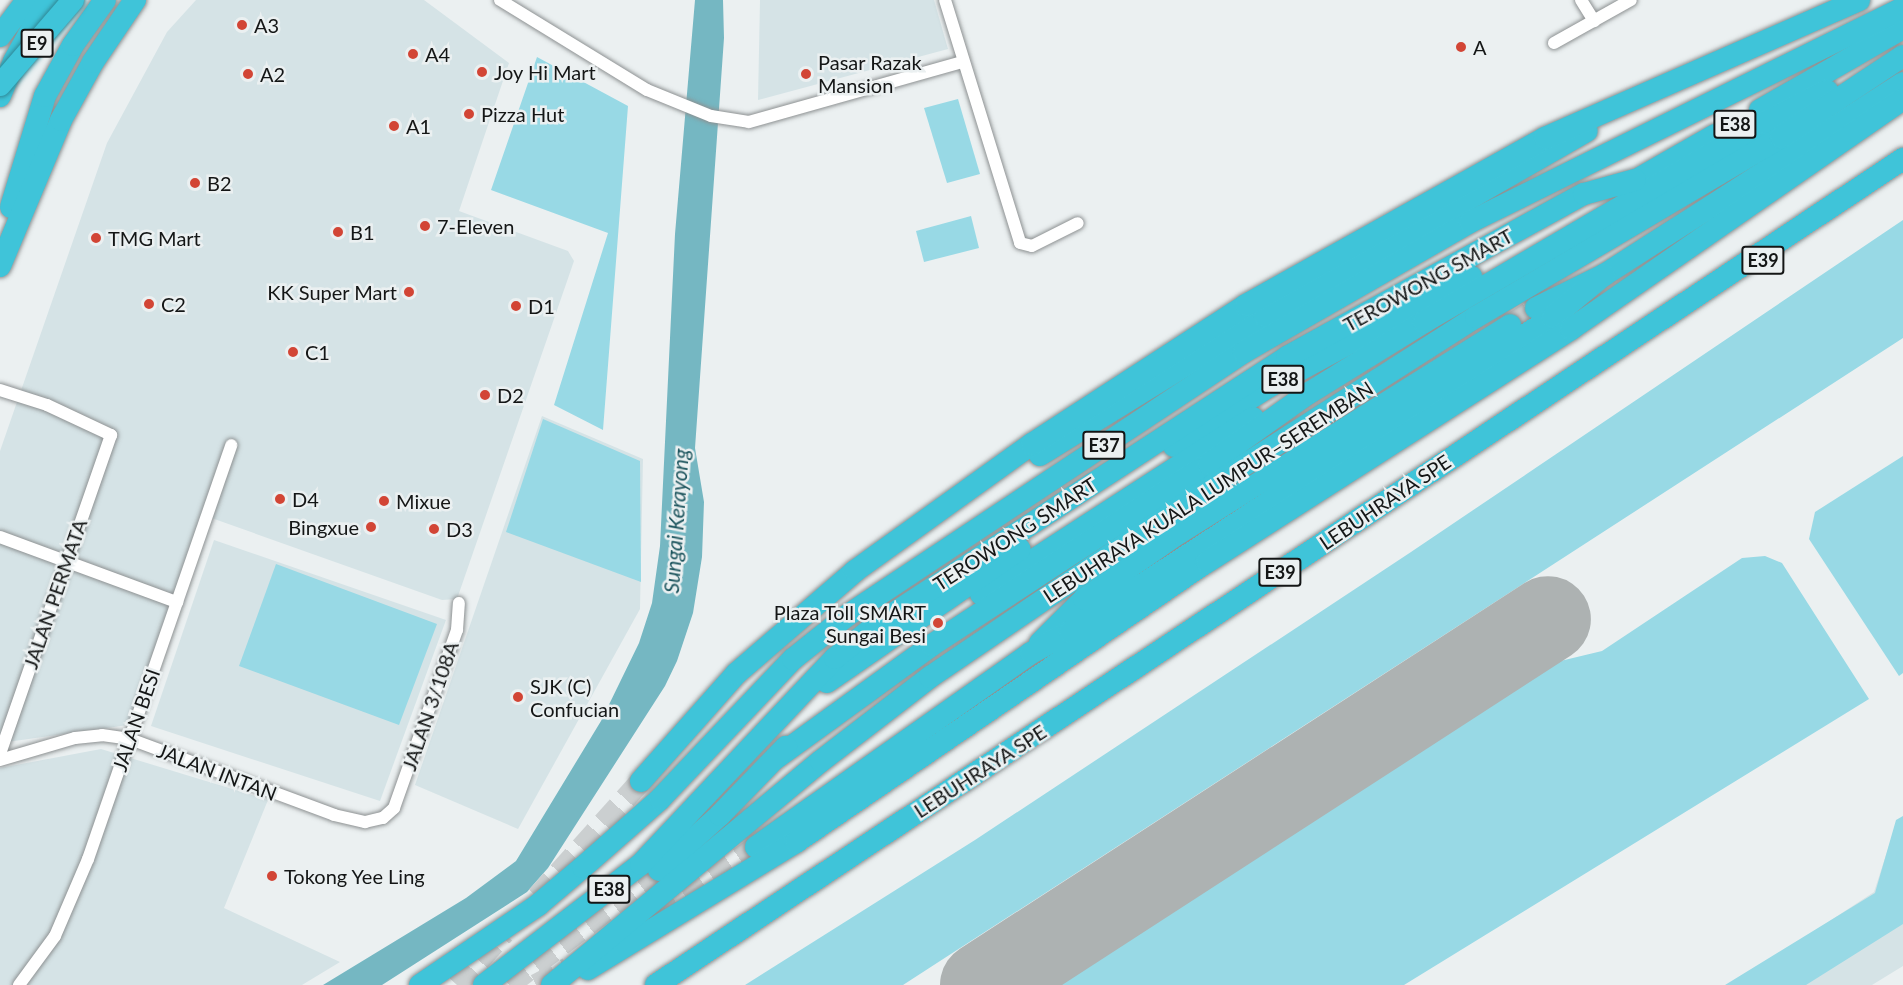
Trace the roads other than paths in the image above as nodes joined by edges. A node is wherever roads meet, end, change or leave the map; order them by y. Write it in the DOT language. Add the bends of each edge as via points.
graph roads {
  1 [pos="27,0"];
  2 [pos="48,0"];
  3 [pos="73,0"];
  4 [pos="105,0"];
  5 [pos="135,0"];
  6 [pos="500,0"];
  7 [pos="945,0"];
  8 [pos="1581,0"];
  9 [pos="1631,0"];
  10 [pos="1859,0"];
  11 [pos="1903,8"];
  12 [pos="1594,21"];
  13 [pos="1903,28"];
  14 [pos="0,36"];
  15 [pos="1554,43"];
  16 [pos="1903,54"];
  17 [pos="963,62"];
  18 [pos="1903,83"];
  19 [pos="0,85"];
  20 [pos="0,96"];
  21 [pos="1903,99"];
  22 [pos="1903,159"];
  23 [pos="1903,170"];
  24 [pos="1078,224"];
  25 [pos="0,265"];
  26 [pos="1604,275"];
  27 [pos="1536,308"];
  28 [pos="1510,325"];
  29 [pos="0,390"];
  30 [pos="231,445"];
  31 [pos="0,537"];
  32 [pos="67,561"];
  33 [pos="177,602"];
  34 [pos="459,603"];
  35 [pos="1031,653"];
  36 [pos="130,739"];
  37 [pos="0,753"];
  38 [pos="0,760"];
  39 [pos="641,782"];
  40 [pos="394,808"];
  41 [pos="756,848"];
  42 [pos="658,870"];
  43 [pos="19,985"];
  44 [pos="420,985"];
  45 [pos="484,985"];
  46 [pos="554,985"];
  47 [pos="656,985"];
  48 [pos="672,985"];
  1 -- 14 [label="highway, E9"];
  2 -- 20 [label="highway" via="14,61"];
  3 -- 19 [label="highway, E9, bridge"];
  4 -- 25 [label="highway" via="73,45 45,96 27,145"];
  5 -- 25 [label="highway" via="93,62 61,120"];
  6 -- 17 [label="street" via="623,78 711,116 749,122"];
  7 -- 17 [label="street"];
  8 -- 12 [label="street"];
  9 -- 12 [label="street"];
  10 -- 39 [label="highway" via="1630,102 1554,153 1265,316 1084,431 935,511 830,592 737,673"];
  11 -- 44 [label="highway, E37" via="1470,222 1244,352 848,615 793,659 660,799 583,867 538,905"];
  12 -- 15 [label="street"];
  13 -- 45 [label="highway, TEROWONG SMART / E38" via="1635,180 1557,229 1250,399 1131,473 792,707 641,864"];
  16 -- 42 [label="highway, TEROWONG SMART / E38" via="1765,123 1309,393 1221,435 963,605 830,701"];
  16 -- 46 [label="highway, LEBUHRAYA KUALA LUMPUR–SEREMBAN" via="1781,137 1437,342 1213,485 930,677 821,760"];
  17 -- 24 [label="street" via="1020,243 1032,246"];
  18 -- 26 [label="highway"];
  21 -- 46 [label="highway" via="1571,328 1207,562 796,842 611,957"];
  22 -- 47 [label="highway, LEBUHRAYA SPE / E39"];
  23 -- 48 [label="highway, LEBUHRAYA SPE / E39"];
  26 -- 27 [label="highway"];
  26 -- 35 [label="highway" via="1553,317 1070,632"];
  28 -- 35 [label="highway" via="1179,533 1072,609"];
  29 -- 32 [label="street, JALAN PERMATA" via="47,405 111,435"];
  30 -- 33 [label="street, JALAN BESI"];
  31 -- 32 [label="street"];
  32 -- 33 [label="street"];
  32 -- 37 [label="street, JALAN PERMATA"];
  33 -- 36 [label="street, JALAN BESI"];
  34 -- 40 [label="street, JALAN 3/108A" via="457,630"];
  35 -- 41 [label="highway"];
  36 -- 38 [label="street, JALAN INTAN" via="102,735 75,738"];
  36 -- 40 [label="street, JALAN INTAN" via="334,815 365,822 383,818"];
  36 -- 43 [label="street, JALAN BESI" via="64,920"];
}
